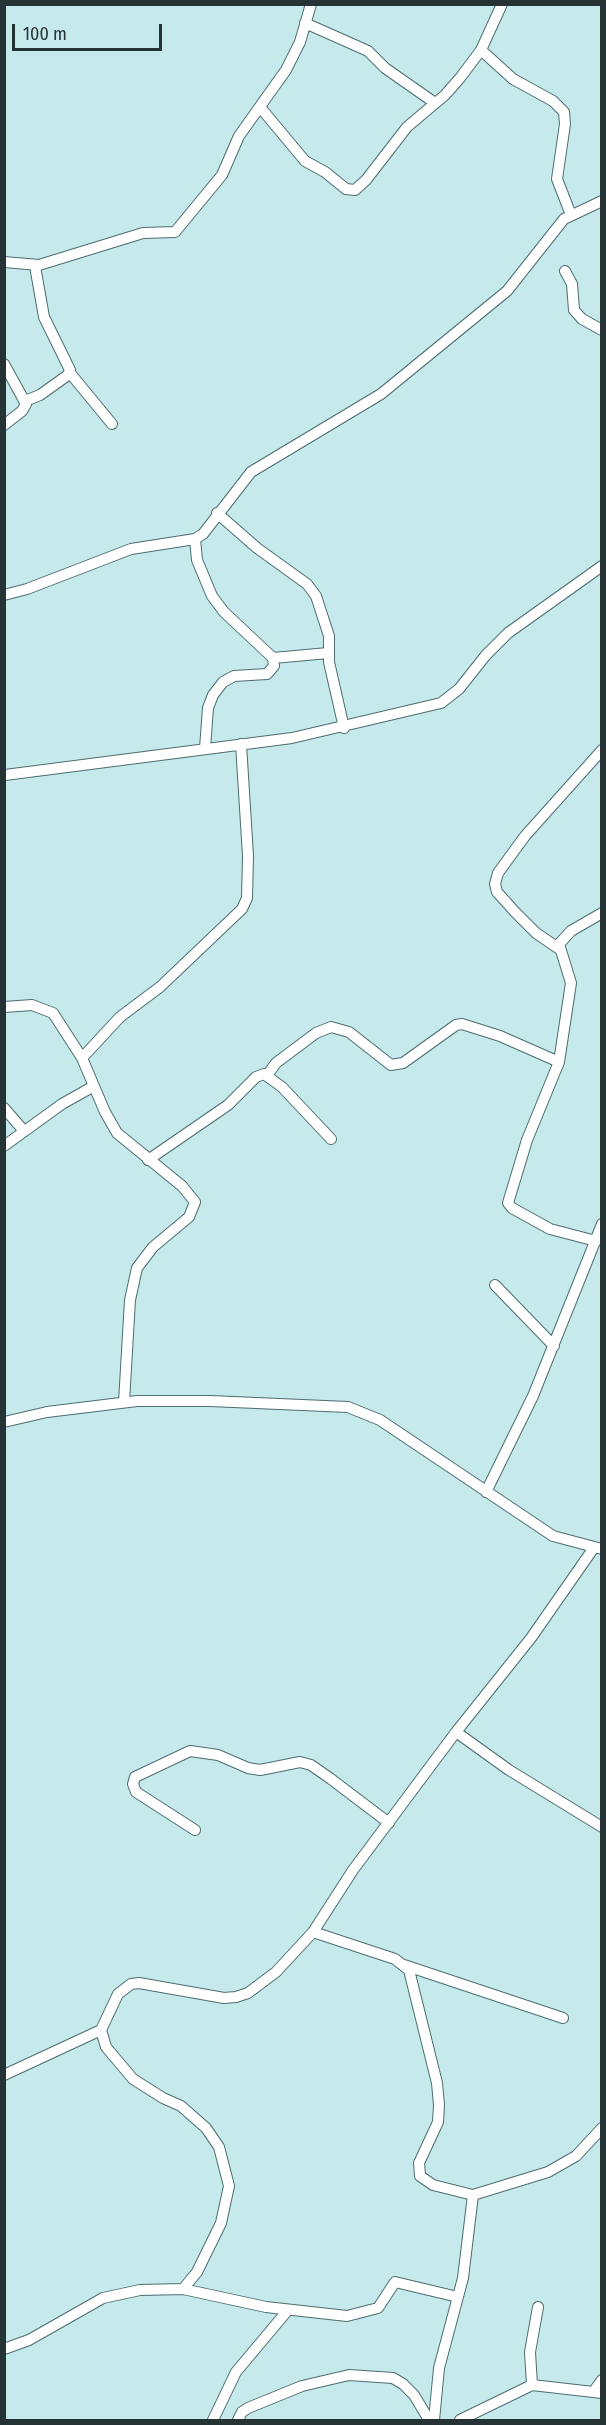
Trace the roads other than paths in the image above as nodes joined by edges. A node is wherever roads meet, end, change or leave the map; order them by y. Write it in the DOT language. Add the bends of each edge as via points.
graph roads {
  1 [pos="311,4"];
  2 [pos="502,4"];
  3 [pos="305,22"];
  4 [pos="481,50"];
  5 [pos="435,103"];
  6 [pos="260,107"];
  7 [pos="602,201"];
  8 [pos="571,215"];
  9 [pos="4,262"];
  10 [pos="35,266"];
  11 [pos="565,271"];
  12 [pos="602,330"];
  13 [pos="4,364"];
  14 [pos="70,373"];
  15 [pos="25,401"];
  16 [pos="112,424"];
  17 [pos="4,425"];
  18 [pos="217,513"];
  19 [pos="195,539"];
  20 [pos="602,566"];
  21 [pos="4,595"];
  22 [pos="328,652"];
  23 [pos="273,658"];
  24 [pos="344,728"];
  25 [pos="241,744"];
  26 [pos="205,748"];
  27 [pos="602,750"];
  28 [pos="5,775"];
  29 [pos="602,913"];
  30 [pos="558,948"];
  31 [pos="4,1007"];
  32 [pos="82,1058"];
  33 [pos="559,1062"];
  34 [pos="268,1074"];
  35 [pos="94,1086"];
  36 [pos="4,1108"];
  37 [pos="24,1131"];
  38 [pos="331,1139"];
  39 [pos="4,1146"];
  40 [pos="148,1160"];
  41 [pos="602,1224"];
  42 [pos="596,1240"];
  43 [pos="495,1285"];
  44 [pos="554,1346"];
  45 [pos="124,1402"];
  46 [pos="4,1422"];
  47 [pos="486,1492"];
  48 [pos="597,1549"];
  49 [pos="456,1732"];
  50 [pos="389,1823"];
  51 [pos="602,1827"];
  52 [pos="195,1830"];
  53 [pos="312,1932"];
  54 [pos="405,1965"];
  55 [pos="563,2018"];
  56 [pos="101,2030"];
  57 [pos="4,2075"];
  58 [pos="602,2128"];
  59 [pos="473,2195"];
  60 [pos="183,2289"];
  61 [pos="458,2297"];
  62 [pos="538,2307"];
  63 [pos="288,2310"];
  64 [pos="4,2349"];
  65 [pos="602,2380"];
  66 [pos="532,2385"];
  67 [pos="598,2392"];
  68 [pos="213,2421"];
  69 [pos="238,2421"];
  70 [pos="432,2421"];
  71 [pos="460,2421"];
  1 -- 3 [label="street"];
  2 -- 4 [label="street"];
  3 -- 5 [label="street" via="368,51 385,68"];
  3 -- 6 [label="street" via="295,54"];
  4 -- 5 [label="street"];
  4 -- 8 [label="street" via="513,79 553,101 564,112 566,124 557,179"];
  5 -- 6 [label="street" via="407,127 359,188 350,190 305,161"];
  6 -- 10 [label="street" via="239,136 222,175 175,232 143,233"];
  7 -- 8 [label="street"];
  8 -- 18 [label="street" via="549,235 507,291 488,308 381,394 251,472"];
  9 -- 10 [label="street"];
  10 -- 14 [label="street" via="44,317"];
  11 -- 12 [label="street" via="572,284 574,310"];
  13 -- 15 [label="street"];
  14 -- 15 [label="street"];
  14 -- 16 [label="street"];
  15 -- 17 [label="street" via="25,408"];
  18 -- 19 [label="street"];
  18 -- 22 [label="street" via="312,589 329,636"];
  19 -- 21 [label="street" via="131,549"];
  19 -- 23 [label="street" via="197,560 212,596"];
  20 -- 24 [label="street" via="508,633 459,689 441,702"];
  22 -- 23 [label="street"];
  22 -- 24 [label="street"];
  23 -- 26 [label="street" via="273,671 234,676 213,695 205,727"];
  24 -- 25 [label="street"];
  25 -- 26 [label="street"];
  25 -- 32 [label="street" via="248,856 247,898 242,909 160,987 120,1017"];
  26 -- 28 [label="street"];
  27 -- 30 [label="street" via="525,836 498,873 497,892 536,933"];
  29 -- 30 [label="street" via="571,931"];
  30 -- 33 [label="street" via="571,983"];
  31 -- 32 [label="street" via="32,1005 52,1013"];
  32 -- 35 [label="street"];
  33 -- 34 [label="street" via="462,1024 403,1064 391,1065 349,1032 331,1027 316,1033 276,1063"];
  33 -- 42 [label="street" via="527,1140 508,1203 550,1229"];
  34 -- 38 [label="street"];
  34 -- 40 [label="street" via="256,1077 228,1105"];
  35 -- 37 [label="street"];
  35 -- 40 [label="street" via="117,1133"];
  36 -- 37 [label="street"];
  37 -- 39 [label="street"];
  40 -- 45 [label="street" via="182,1186 195,1202 189,1217 153,1247 138,1268 130,1300"];
  41 -- 42 [label="street"];
  42 -- 44 [label="street"];
  43 -- 44 [label="street"];
  44 -- 47 [label="street"];
  45 -- 46 [label="street"];
  45 -- 47 [label="street" via="330,1405 360,1410"];
  47 -- 48 [label="street" via="553,1536"];
  48 -- 49 [label="street"];
  49 -- 50 [label="street"];
  49 -- 51 [label="street"];
  50 -- 52 [label="street" via="332,1779 300,1762 260,1770 218,1755 190,1751 135,1777 136,1792"];
  50 -- 53 [label="street"];
  53 -- 54 [label="street"];
  53 -- 56 [label="street" via="276,1972 236,1997 131,1984 118,1994"];
  54 -- 55 [label="street"];
  54 -- 59 [label="street" via="413,1980 439,2105 438,2122 419,2163 420,2176 433,2185"];
  56 -- 57 [label="street"];
  56 -- 60 [label="street" via="106,2047 133,2079 181,2106 206,2128 226,2167 229,2186 221,2223 197,2272"];
  58 -- 59 [label="street" via="576,2156 548,2172"];
  59 -- 61 [label="street"];
  60 -- 63 [label="street"];
  60 -- 64 [label="street" via="140,2290 103,2298 29,2340"];
  61 -- 63 [label="street" via="395,2282 372,2311 347,2316"];
  61 -- 70 [label="street" via="439,2368"];
  62 -- 66 [label="street" via="530,2352"];
  63 -- 68 [label="street" via="236,2372"];
  65 -- 67 [label="street"];
  66 -- 67 [label="street"];
  66 -- 71 [label="street"];
  69 -- 70 [label="street" via="248,2408 313,2382 350,2375 393,2378 404,2384"];
}
